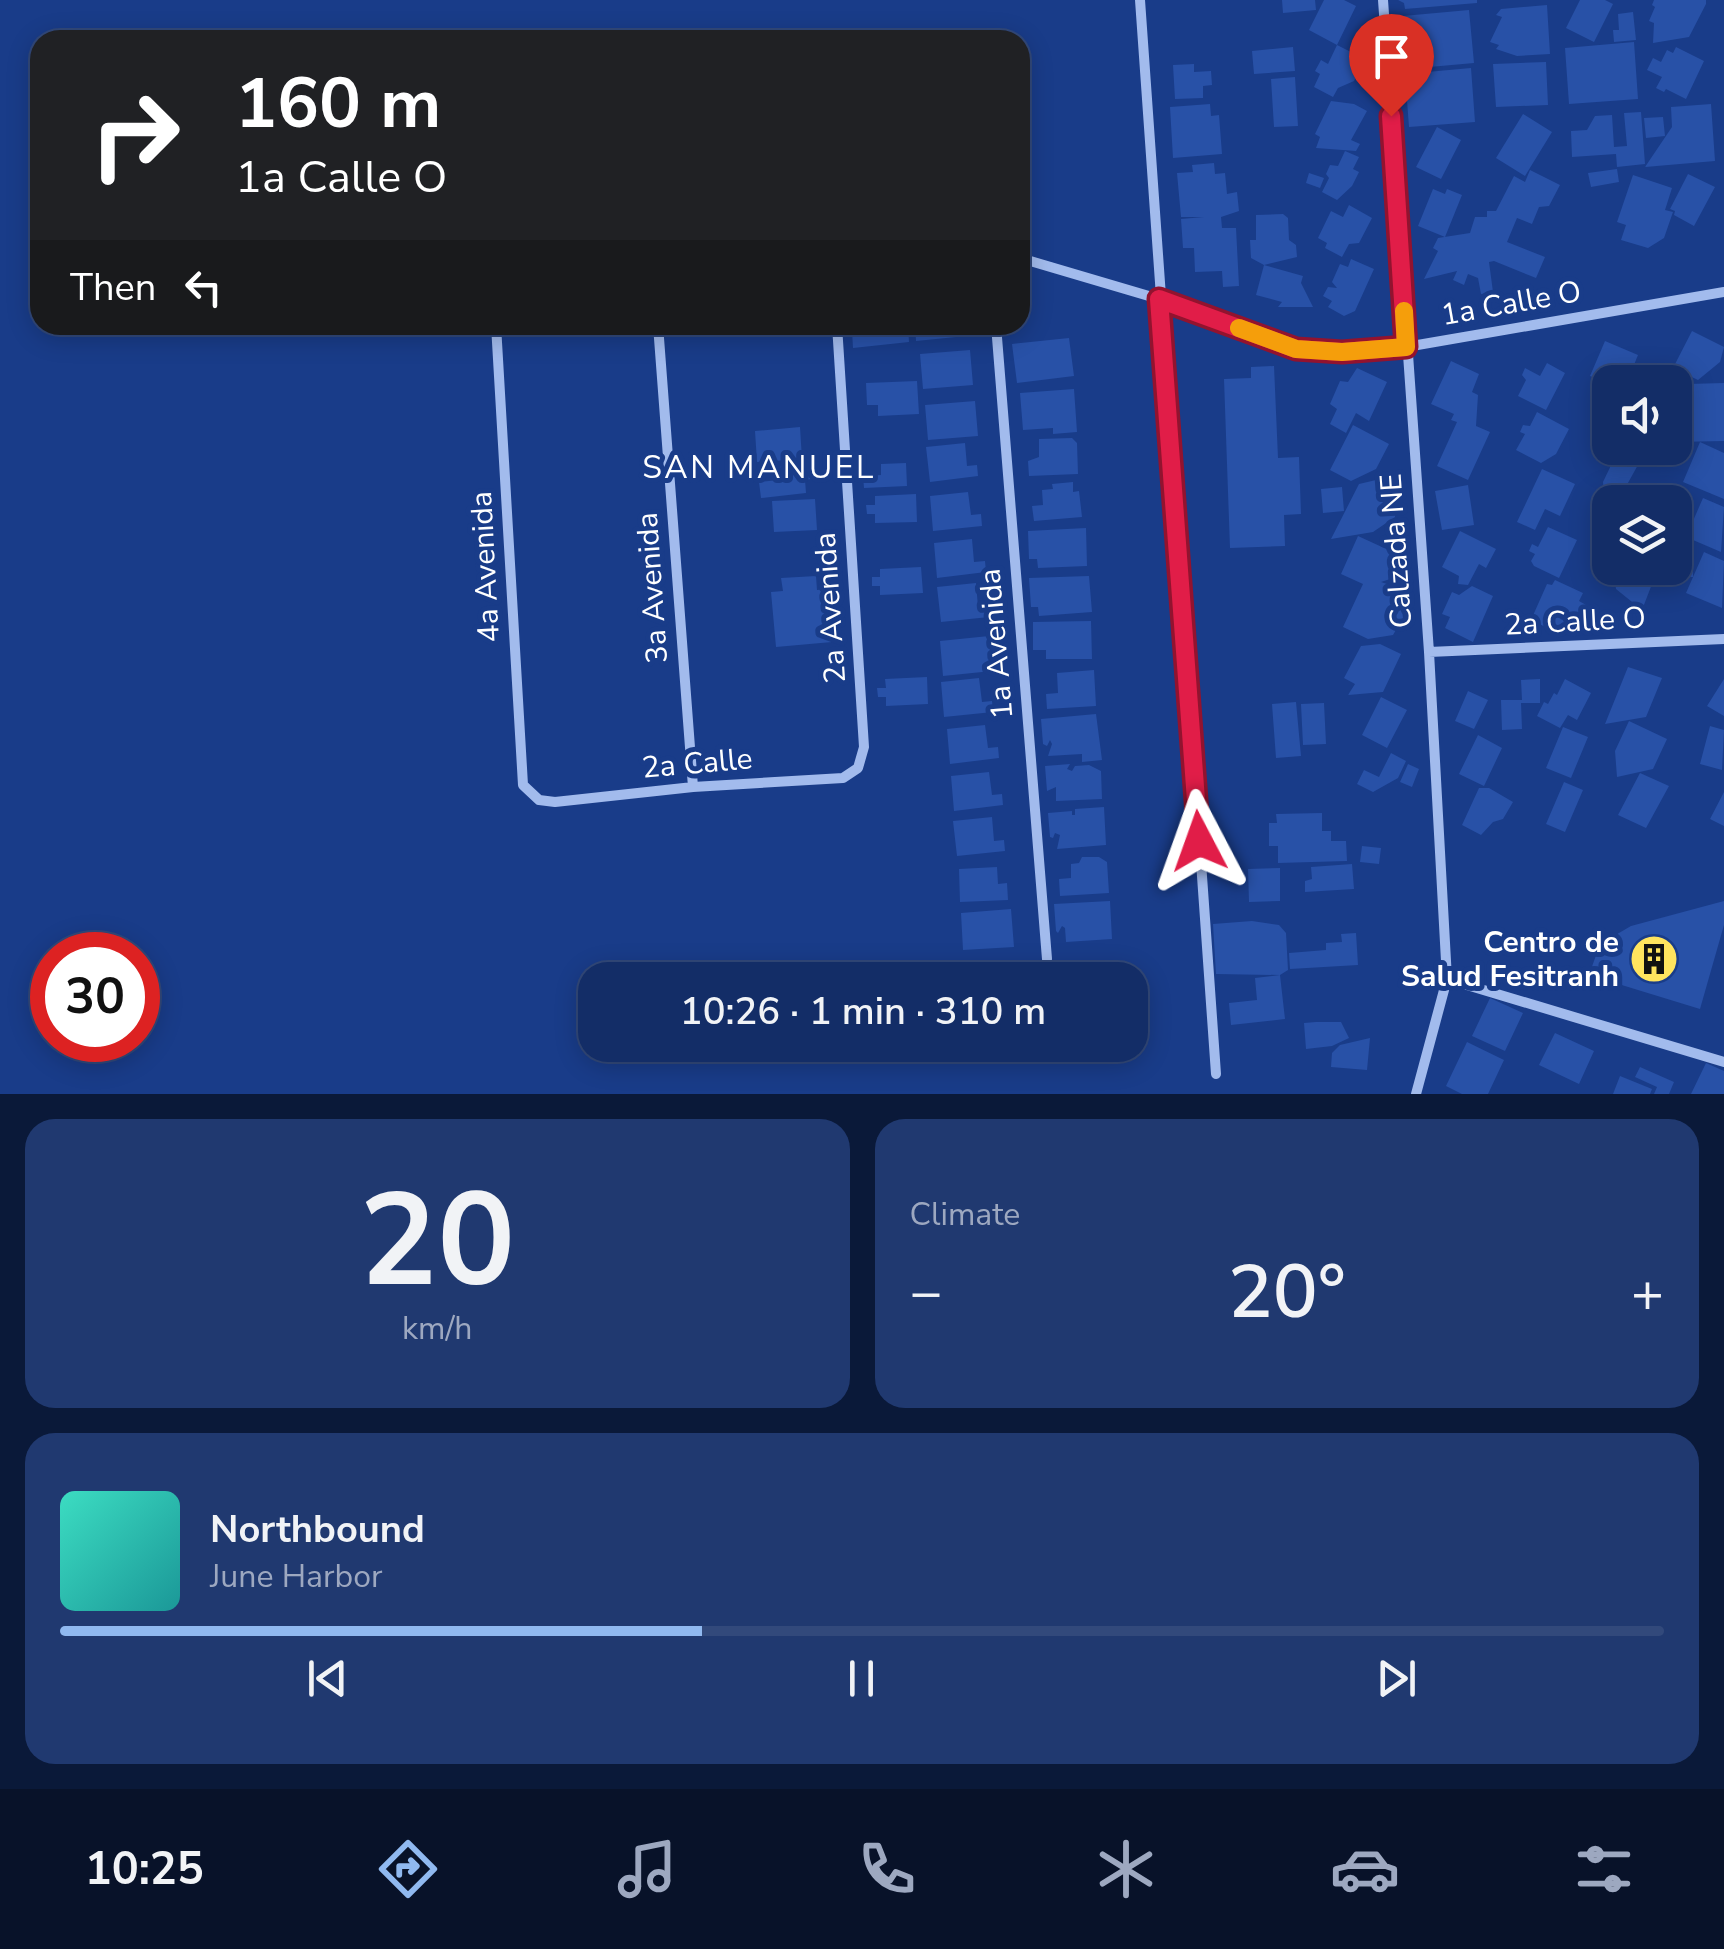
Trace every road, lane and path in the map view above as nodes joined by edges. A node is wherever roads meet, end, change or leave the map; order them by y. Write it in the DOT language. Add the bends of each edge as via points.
graph roads {
  1 [pos="1140,0"];
  2 [pos="1383,0"];
  3 [pos="1030,261"];
  4 [pos="1724,292"];
  5 [pos="1159,299"];
  6 [pos="497,335"];
  7 [pos="659,335"];
  8 [pos="838,335"];
  9 [pos="997,335"];
  10 [pos="1406,347"];
  11 [pos="1724,639"];
  12 [pos="1429,652"];
  13 [pos="858,768"];
  14 [pos="692,787"];
  15 [pos="539,800"];
  16 [pos="1046,959"];
  17 [pos="1447,979"];
  18 [pos="1724,1062"];
  19 [pos="1216,1074"];
  20 [pos="1416,1094"];
  1 -- 5 [label="street"];
  2 -- 10 [label="street, Calzada NE"];
  3 -- 5 [label="street, 1a Calle O"];
  4 -- 10 [label="street, 1a Calle O"];
  5 -- 10 [label="street, 1a Calle O" via="1296,349"];
  5 -- 19 [label="street"];
  6 -- 15 [label="street, 4a Avenida" via="523,784"];
  7 -- 14 [label="street, 3a Avenida"];
  8 -- 13 [label="street, 2a Avenida" via="864,747"];
  9 -- 16 [label="street, 1a Avenida"];
  10 -- 12 [label="street, Calzada NE"];
  11 -- 12 [label="street, 2a Calle O"];
  12 -- 17 [label="street, Calzada NE"];
  13 -- 14 [label="street, 2a Calle" via="844,778"];
  14 -- 15 [label="street, 2a Calle"];
  17 -- 18 [label="street"];
  17 -- 20 [label="street, Calzada NE"];
}
